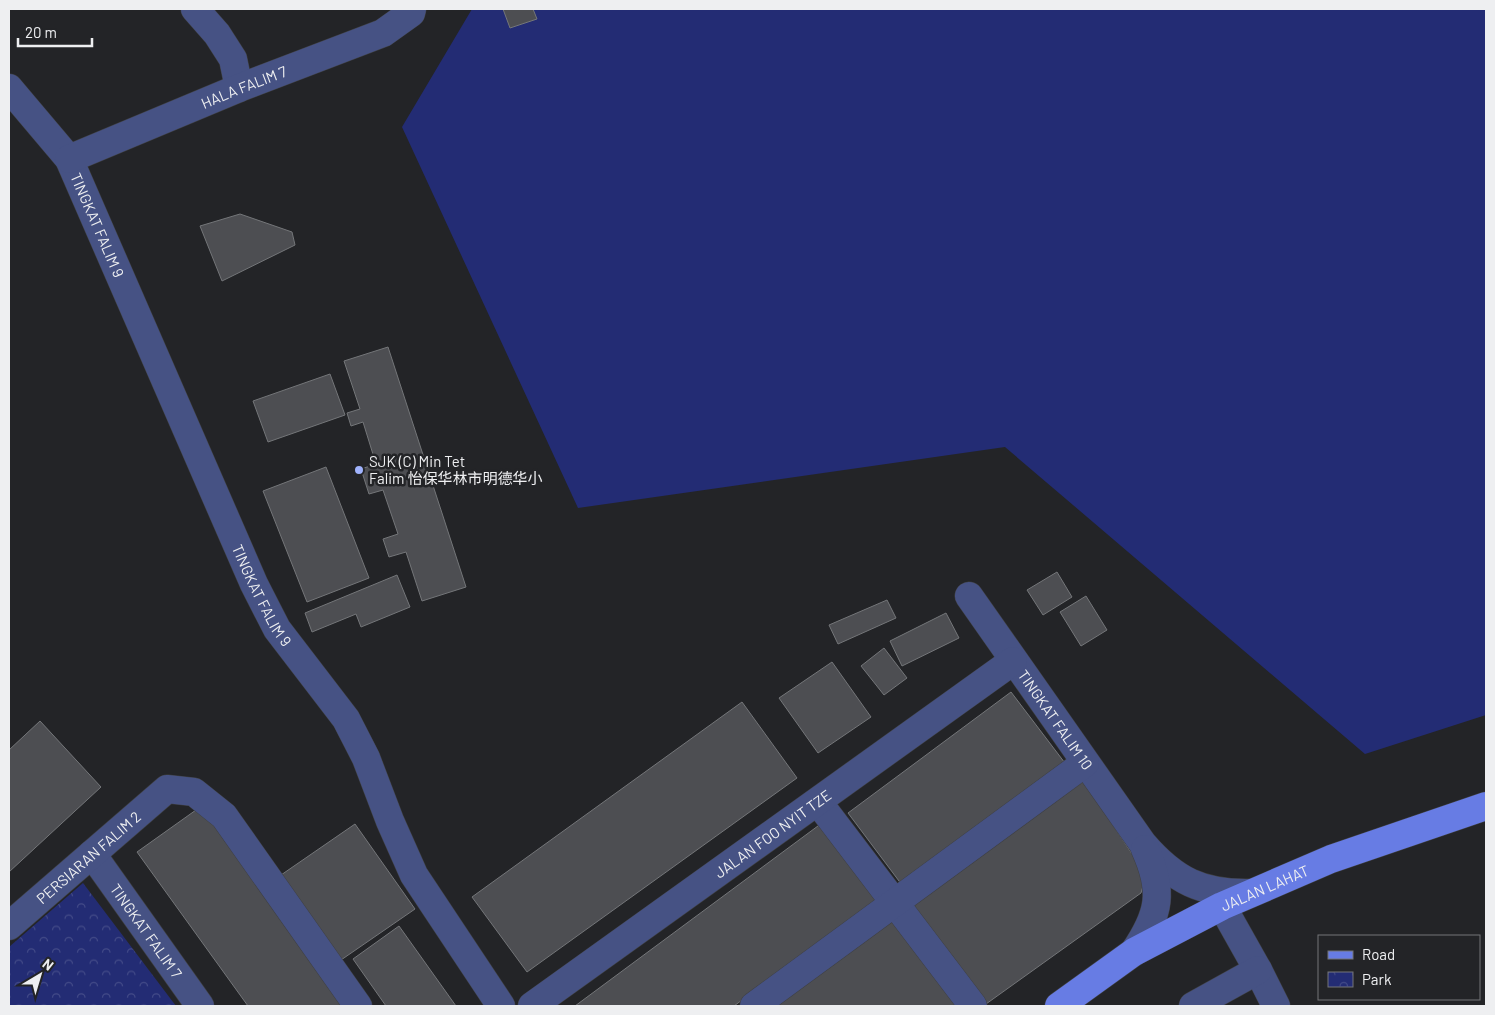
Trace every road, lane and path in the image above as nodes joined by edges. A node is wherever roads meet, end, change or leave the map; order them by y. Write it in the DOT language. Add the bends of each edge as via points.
graph roads {
  1 [pos="196,9"];
  2 [pos="412,9"];
  3 [pos="9,88"];
  4 [pos="239,88"];
  5 [pos="69,159"];
  6 [pos="969,596"];
  7 [pos="1013,661"];
  8 [pos="1085,763"];
  9 [pos="818,802"];
  10 [pos="1486,806"];
  11 [pos="1143,844"];
  12 [pos="92,854"];
  13 [pos="1250,894"];
  14 [pos="895,904"];
  15 [pos="1222,906"];
  16 [pos="9,926"];
  17 [pos="1134,952"];
  18 [pos="1258,970"];
  19 [pos="1205,1003"];
  20 [pos="200,1006"];
  21 [pos="358,1006"];
  22 [pos="501,1006"];
  23 [pos="532,1006"];
  24 [pos="754,1006"];
  25 [pos="973,1006"];
  26 [pos="1059,1006"];
  27 [pos="1276,1006"];
  1 -- 4 [label="street" via="233,59"];
  2 -- 4 [label="street, HALA FALIM 7" via="383,33"];
  3 -- 5 [label="street, TINGKAT FALIM 9"];
  4 -- 5 [label="street, HALA FALIM 7"];
  5 -- 22 [label="street, TINGKAT FALIM 9" via="254,584 277,629 346,719 366,758 414,875"];
  6 -- 7 [label="street, TINGKAT FALIM 10"];
  7 -- 8 [label="street, TINGKAT FALIM 10"];
  7 -- 9 [label="street, JALAN FOO NYIT TZE"];
  8 -- 11 [label="street, TINGKAT FALIM 10"];
  8 -- 14 [label="street"];
  9 -- 14 [label="street"];
  9 -- 23 [label="street, JALAN FOO NYIT TZE"];
  10 -- 13 [label="main road, JALAN LAHAT" via="1331,859"];
  11 -- 13 [label="street" via="1159,863 1186,882 1226,894"];
  11 -- 17 [label="street" via="1155,871 1157,900 1150,928"];
  12 -- 16 [label="street, PERSIARAN FALIM 2"];
  12 -- 20 [label="street, TINGKAT FALIM 7"];
  12 -- 21 [label="street, PERSIARAN FALIM 2" via="167,789 194,792 224,816"];
  13 -- 15 [label="main road, JALAN LAHAT"];
  14 -- 24 [label="street"];
  14 -- 25 [label="street"];
  15 -- 17 [label="main road, JALAN LAHAT"];
  15 -- 18 [label="street"];
  17 -- 26 [label="main road, JALAN LAHAT"];
  18 -- 19 [label="street"];
  18 -- 27 [label="street"];
}
